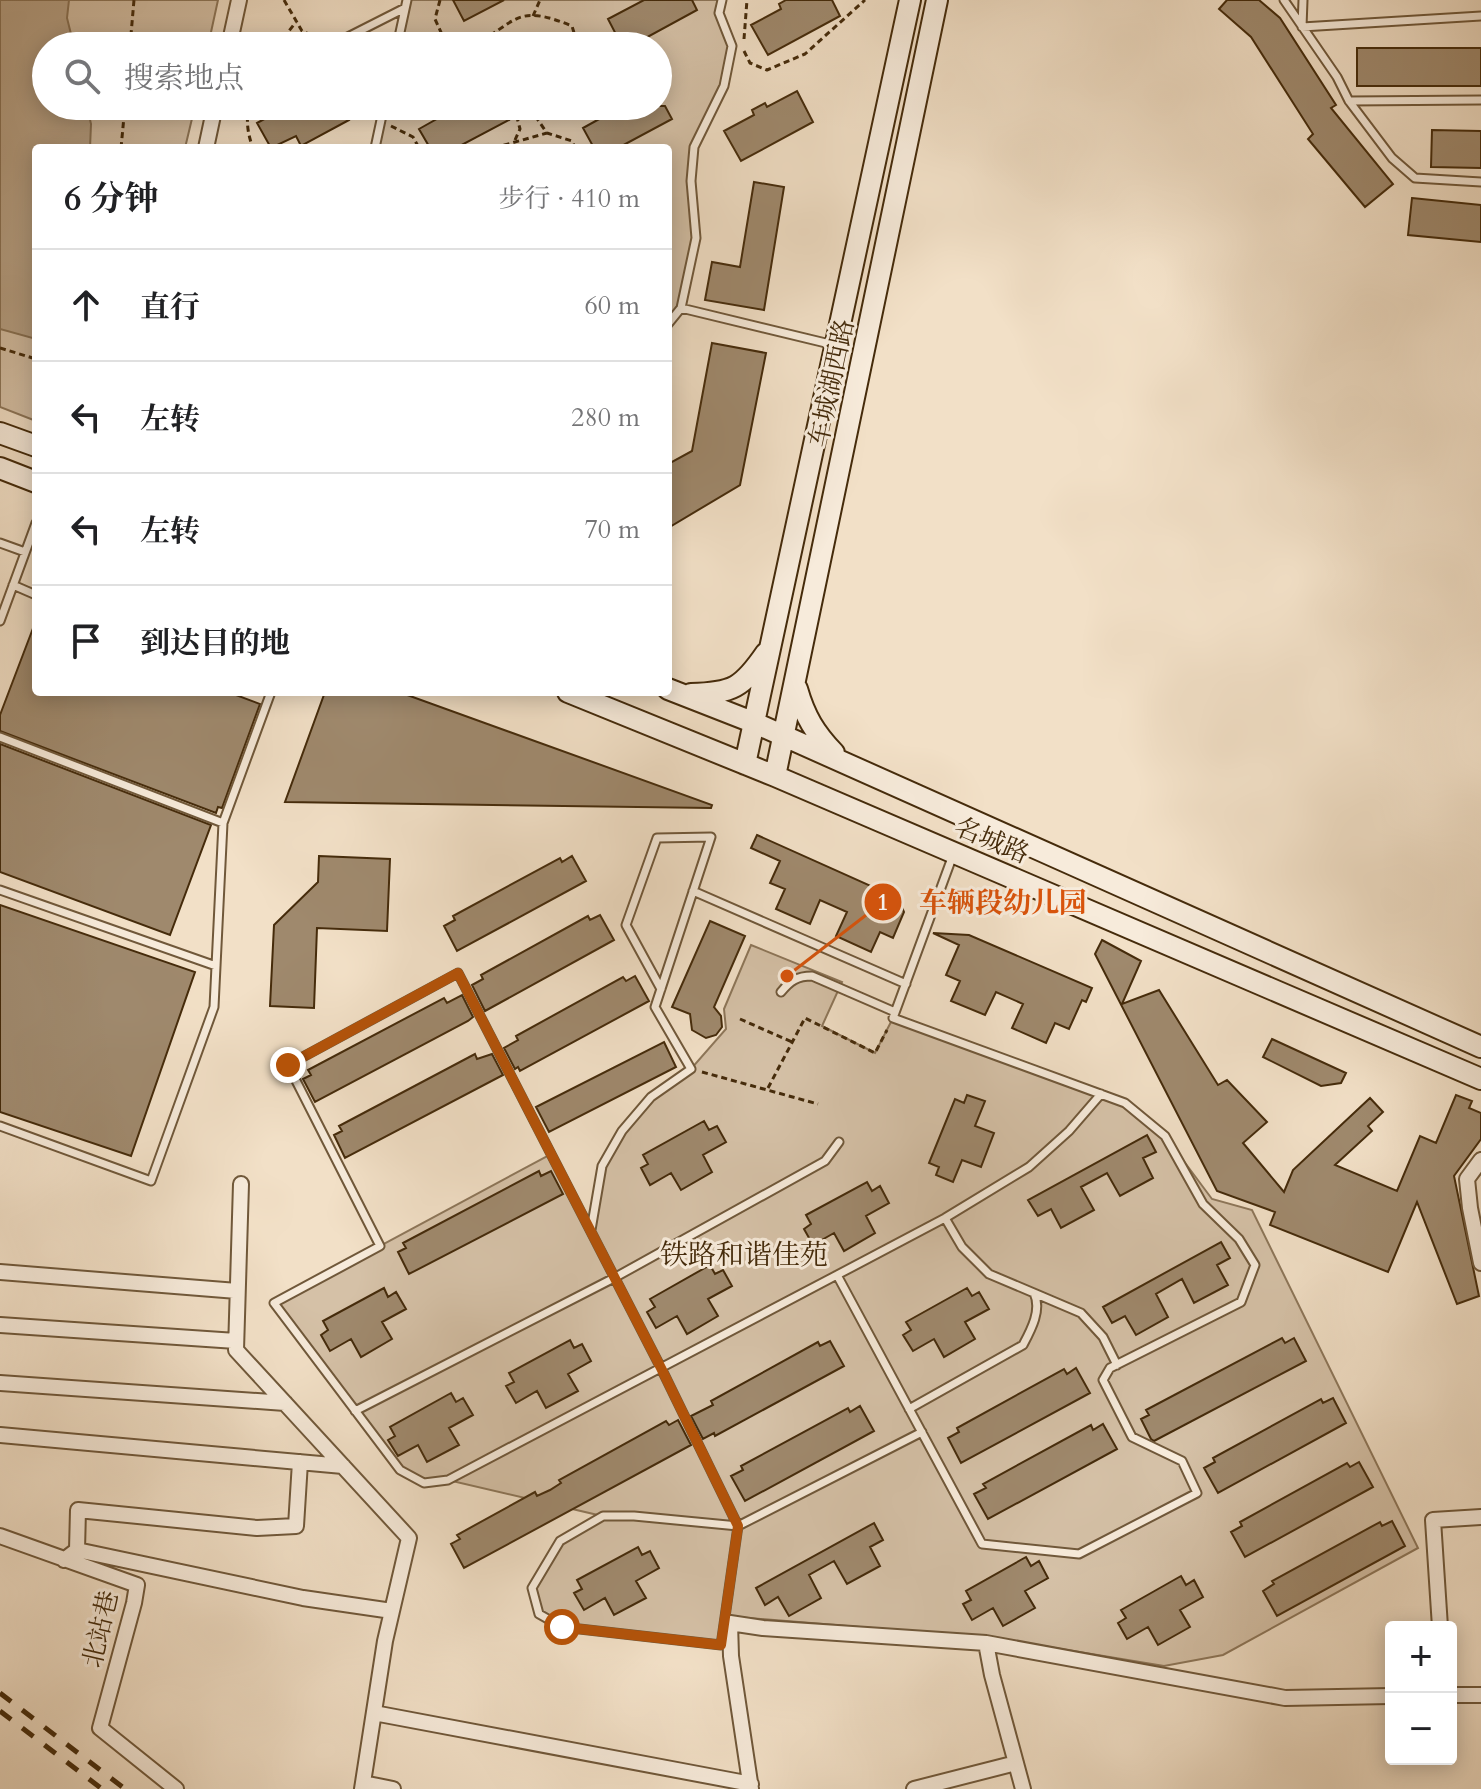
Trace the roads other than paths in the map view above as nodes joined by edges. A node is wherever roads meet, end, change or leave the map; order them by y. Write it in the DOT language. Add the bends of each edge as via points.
graph roads {
  1 [pos="239,0"];
  2 [pos="722,0"];
  3 [pos="910,0"];
  4 [pos="937,0"];
  5 [pos="1284,0"];
  6 [pos="1303,0"];
  7 [pos="406,4"];
  8 [pos="1481,16"];
  9 [pos="1302,27"];
  10 [pos="232,32"];
  11 [pos="355,32"];
  12 [pos="400,32"];
  13 [pos="1481,100"];
  14 [pos="1349,101"];
  15 [pos="212,120"];
  16 [pos="380,120"];
  17 [pos="207,144"];
  18 [pos="376,144"];
  19 [pos="1481,182"];
  20 [pos="681,308"];
  21 [pos="672,319"];
  22 [pos="836,346"];
  23 [pos="0,433"];
  24 [pos="32,445"];
  25 [pos="0,468"];
  26 [pos="32,480"];
  27 [pos="32,534"];
  28 [pos="0,543"];
  29 [pos="25,552"];
  30 [pos="13,585"];
  31 [pos="32,593"];
  32 [pos="0,621"];
  33 [pos="772,643"];
  34 [pos="796,685"];
  35 [pos="675,692"];
  36 [pos="270,696"];
  37 [pos="578,696"];
  38 [pos="755,723"];
  39 [pos="785,736"];
  40 [pos="0,737"];
  41 [pos="843,762"];
  42 [pos="745,764"];
  43 [pos="775,776"];
  44 [pos="223,823"];
  45 [pos="954,852"];
  46 [pos="0,890"];
  47 [pos="693,891"];
  48 [pos="216,966"];
  49 [pos="906,984"];
  50 [pos="661,989"];
  51 [pos="781,992"];
  52 [pos="894,1015"];
  53 [pos="1481,1047"];
  54 [pos="1481,1079"];
  55 [pos="1101,1094"];
  56 [pos="0,1126"];
  57 [pos="839,1142"];
  58 [pos="1481,1160"];
  59 [pos="241,1184"];
  60 [pos="945,1218"];
  61 [pos="591,1233"];
  62 [pos="1481,1263"];
  63 [pos="0,1272"];
  64 [pos="837,1275"];
  65 [pos="614,1278"];
  66 [pos="237,1291"];
  67 [pos="1034,1293"];
  68 [pos="0,1325"];
  69 [pos="236,1341"];
  70 [pos="1117,1365"];
  71 [pos="661,1368"];
  72 [pos="0,1383"];
  73 [pos="285,1403"];
  74 [pos="909,1409"];
  75 [pos="355,1411"];
  76 [pos="922,1432"];
  77 [pos="0,1435"];
  78 [pos="300,1462"];
  79 [pos="343,1466"];
  80 [pos="1481,1517"];
  81 [pos="738,1526"];
  82 [pos="0,1536"];
  83 [pos="77,1550"];
  84 [pos="64,1560"];
  85 [pos="392,1611"];
  86 [pos="1440,1621"];
  87 [pos="986,1643"];
  88 [pos="1457,1695"];
  89 [pos="1481,1695"];
  90 [pos="1385,1696"];
  91 [pos="374,1713"];
  92 [pos="1016,1763"];
  93 [pos="363,1786"];
  94 [pos="751,1787"];
  95 [pos="176,1789"];
  96 [pos="393,1789"];
  97 [pos="914,1789"];
  98 [pos="1023,1789"];
  1 -- 10 [label="street"];
  2 -- 20 [label="lane" via="719,13 732,46 724,86 694,147 696,238"];
  3 -- 22 [label="main road, 车城湖西路"];
  4 -- 34 [label="main road, 车城湖西路"];
  5 -- 9 [label="lane"];
  6 -- 9 [label="lane"];
  7 -- 11 [label="lane"];
  7 -- 12 [label="lane"];
  8 -- 9 [label="lane"];
  9 -- 14 [label="lane"];
  13 -- 14 [label="lane"];
  14 -- 19 [label="lane" via="1392,158 1415,178"];
  15 -- 17 [label="street"];
  16 -- 18 [label="lane"];
  20 -- 21 [label="lane"];
  20 -- 22 [label="lane"];
  22 -- 33 [label="main road, 车城湖西路"];
  23 -- 24 [label="main road"];
  25 -- 26 [label="main road"];
  27 -- 29 [label="lane"];
  28 -- 29 [label="lane"];
  29 -- 30 [label="lane"];
  30 -- 31 [label="lane"];
  30 -- 32 [label="lane"];
  33 -- 35 [label="main road" via="748,678 723,693"];
  33 -- 38 [label="main road, 车城湖西路"];
  34 -- 39 [label="main road, 车城湖西路"];
  34 -- 41 [label="main road" via="814,732"];
  35 -- 38 [label="main road, 名城路"];
  36 -- 44 [label="lane"];
  37 -- 42 [label="main road, 名城路"];
  38 -- 39 [label="main road, 名城路"];
  38 -- 42 [label="main road, 车城湖西路"];
  39 -- 41 [label="main road, 名城路"];
  39 -- 43 [label="main road, 车城湖西路"];
  40 -- 44 [label="lane"];
  41 -- 53 [label="main road, 名城路"];
  42 -- 43 [label="main road, 名城路"];
  43 -- 45 [label="main road, 名城路"];
  44 -- 48 [label="lane"];
  45 -- 49 [label="lane"];
  45 -- 54 [label="main road, 名城路"];
  46 -- 48 [label="lane"];
  47 -- 49 [label="lane"];
  47 -- 50 [label="lane"];
  47 -- 50 [label="lane" via="711,837 657,838 626,925"];
  48 -- 56 [label="lane" via="214,1007 151,1181"];
  49 -- 52 [label="lane"];
  50 -- 61 [label="lane" via="655,1007 691,1069 651,1097 622,1131 602,1166"];
  51 -- 52 [label="lane" via="790,981 812,976"];
  52 -- 55 [label="lane"];
  55 -- 60 [label="lane" via="1029,1167"];
  55 -- 70 [label="lane" via="1125,1103 1165,1136 1203,1204 1239,1239 1255,1265 1241,1302"];
  57 -- 65 [label="lane" via="825,1161"];
  58 -- 62 [label="street" via="1467,1179"];
  59 -- 66 [label="street"];
  60 -- 64 [label="lane"];
  60 -- 67 [label="lane" via="962,1247 989,1274"];
  61 -- 65 [label="lane"];
  61 -- 75 [label="lane" via="458,973 288,1065 380,1246 274,1303"];
  63 -- 66 [label="street"];
  64 -- 71 [label="lane"];
  64 -- 74 [label="lane"];
  65 -- 71 [label="lane"];
  65 -- 75 [label="lane"];
  66 -- 69 [label="street"];
  67 -- 70 [label="lane" via="1081,1313 1103,1337"];
  67 -- 74 [label="lane" via="1038,1301 1033,1327 1023,1345"];
  68 -- 69 [label="street"];
  69 -- 73 [label="street" via="236,1350"];
  70 -- 76 [label="lane" via="1103,1380 1132,1437 1182,1461 1197,1493 1079,1554 982,1544"];
  71 -- 75 [label="lane" via="448,1480 424,1483 400,1470"];
  71 -- 81 [label="lane"];
  72 -- 73 [label="street"];
  73 -- 79 [label="street"];
  74 -- 76 [label="lane"];
  76 -- 81 [label="lane"];
  77 -- 78 [label="street"];
  78 -- 79 [label="street"];
  78 -- 83 [label="street" via="296,1526 257,1528 78,1510"];
  79 -- 85 [label="street" via="409,1538"];
  80 -- 86 [label="street" via="1433,1520"];
  81 -- 81 [label="lane" via="721,1645 562,1627 539,1614 532,1588 560,1541 603,1516"];
  82 -- 84 [label="street, 北站巷"];
  83 -- 84 [label="street"];
  83 -- 85 [label="street" via="303,1598"];
  84 -- 95 [label="street, 北站巷" via="137,1585 100,1728"];
  85 -- 91 [label="street"];
  87 -- 90 [label="street" via="1285,1698"];
  87 -- 92 [label="street"];
  87 -- 94 [label="street" via="730,1623"];
  88 -- 89 [label="street"];
  91 -- 93 [label="street"];
  91 -- 94 [label="street"];
  92 -- 97 [label="street"];
  92 -- 98 [label="street"];
  93 -- 96 [label="street"];
}
